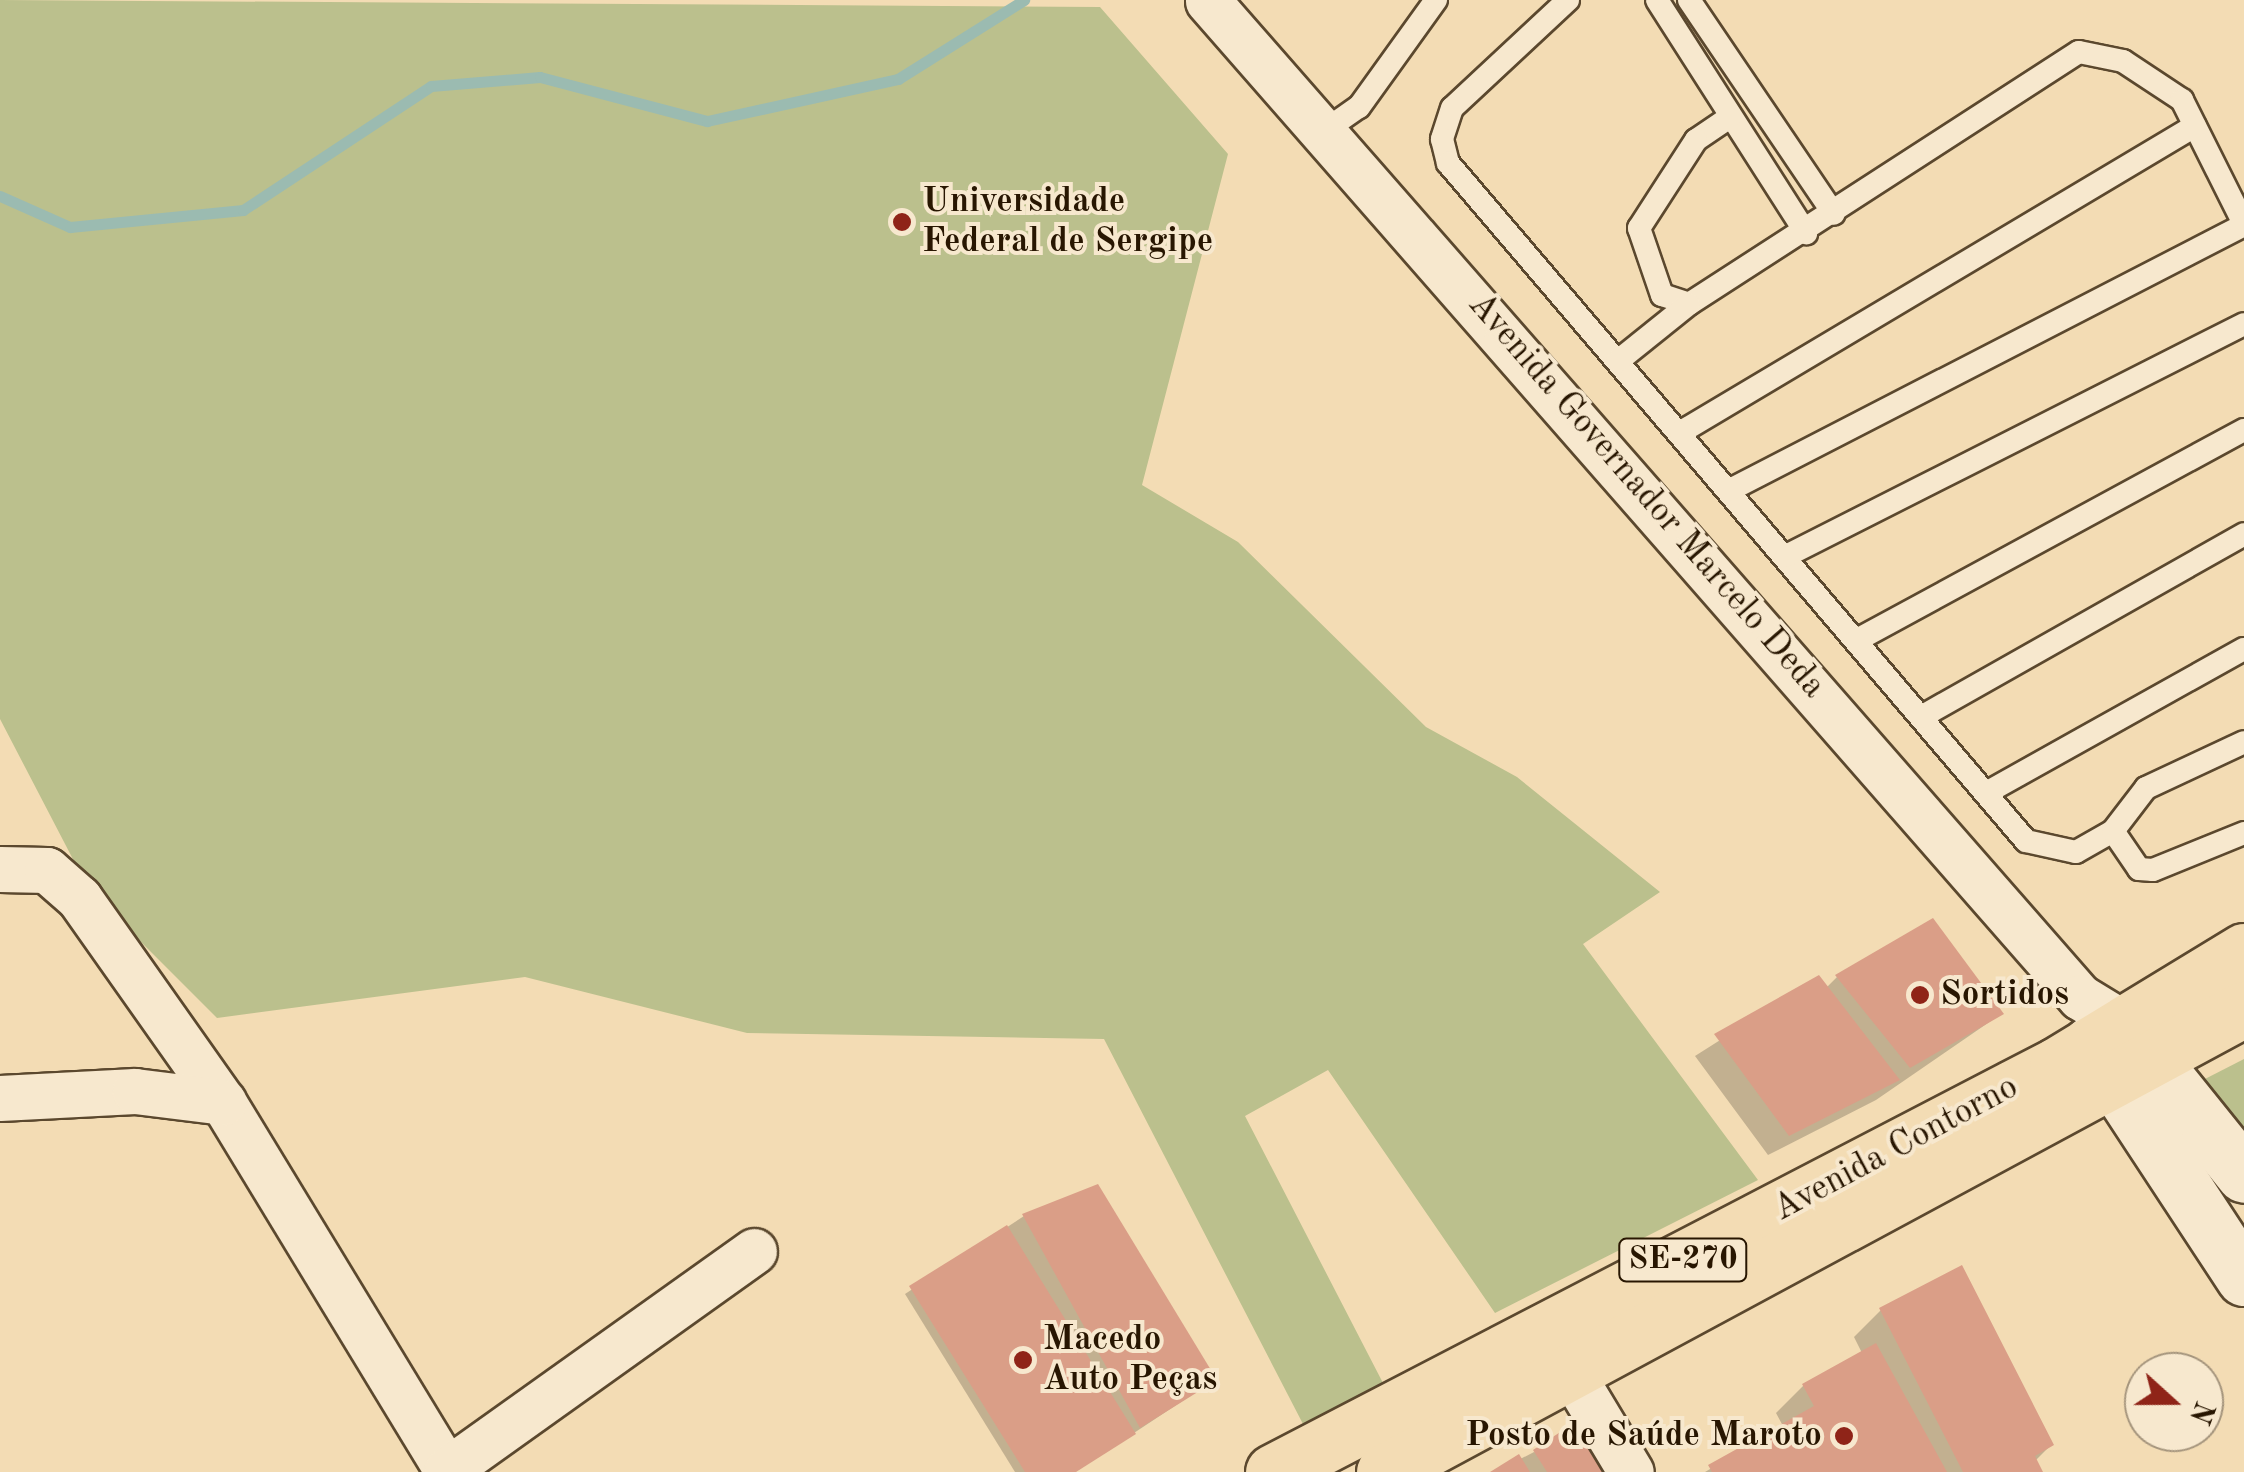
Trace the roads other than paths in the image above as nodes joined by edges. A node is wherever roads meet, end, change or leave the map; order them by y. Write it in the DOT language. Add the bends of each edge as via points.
graph roads {
  1 [pos="1208,0"];
  2 [pos="1436,0"];
  3 [pos="1568,0"];
  4 [pos="1657,0"];
  5 [pos="1688,0"];
  6 [pos="1730,117"];
  7 [pos="2195,126"];
  8 [pos="1327,129"];
  9 [pos="1834,214"];
  10 [pos="2244,224"];
  11 [pos="1806,233"];
  12 [pos="1689,304"];
  13 [pos="2244,324"];
  14 [pos="1618,361"];
  15 [pos="2244,430"];
  16 [pos="1681,432"];
  17 [pos="1730,490"];
  18 [pos="2244,534"];
  19 [pos="1786,556"];
  20 [pos="1857,640"];
  21 [pos="2244,649"];
  22 [pos="1921,717"];
  23 [pos="2244,742"];
  24 [pos="1986,793"];
  25 [pos="2114,832"];
  26 [pos="2244,833"];
  27 [pos="0,868"];
  28 [pos="2244,952"];
  29 [pos="2244,1009"];
  30 [pos="2111,1041"];
  31 [pos="0,1098"];
  32 [pos="224,1102"];
  33 [pos="2244,1175"];
  34 [pos="754,1251"];
  35 [pos="2244,1278"];
  36 [pos="1572,1374"];
  37 [pos="447,1471"];
  38 [pos="1273,1472"];
  39 [pos="1384,1472"];
  40 [pos="1632,1472"];
  1 -- 8 [label="street, Avenida Governador Marcelo Deda"];
  2 -- 8 [label="lane" via="1358,107"];
  3 -- 14 [label="lane" via="1452,108 1442,139 1448,164"];
  4 -- 6 [label="lane"];
  5 -- 9 [label="lane"];
  6 -- 11 [label="lane"];
  6 -- 12 [label="lane" via="1696,140 1639,228 1662,295"];
  7 -- 9 [label="lane" via="2182,100 2123,61 2079,52"];
  7 -- 10 [label="lane"];
  7 -- 16 [label="lane"];
  8 -- 30 [label="street, Avenida Governador Marcelo Deda"];
  9 -- 11 [label="lane"];
  10 -- 17 [label="lane"];
  11 -- 12 [label="lane"];
  12 -- 14 [label="lane"];
  13 -- 19 [label="lane"];
  14 -- 16 [label="lane"];
  15 -- 20 [label="lane"];
  16 -- 17 [label="lane"];
  17 -- 19 [label="lane"];
  18 -- 22 [label="lane"];
  19 -- 20 [label="lane"];
  20 -- 22 [label="lane"];
  21 -- 24 [label="lane"];
  22 -- 24 [label="lane"];
  23 -- 25 [label="lane" via="2146,788"];
  24 -- 25 [label="lane" via="2026,841 2047,851 2076,852"];
  25 -- 26 [label="lane" via="2139,869 2153,870"];
  27 -- 32 [label="street" via="47,870 68,884"];
  28 -- 30 [label="main road, Avenida Contorno / SE-270"];
  29 -- 30 [label="main road, Avenida Contorno / SE-270"];
  30 -- 33 [label="main road"];
  30 -- 35 [label="main road"];
  30 -- 36 [label="main road, Avenida Contorno / SE-270"];
  30 -- 38 [label="main road, Avenida Contorno / SE-270"];
  31 -- 32 [label="street" via="136,1091"];
  32 -- 37 [label="street"];
  34 -- 37 [label="street"];
  36 -- 39 [label="main road, Avenida Contorno / SE-270"];
  36 -- 40 [label="street"];
}
